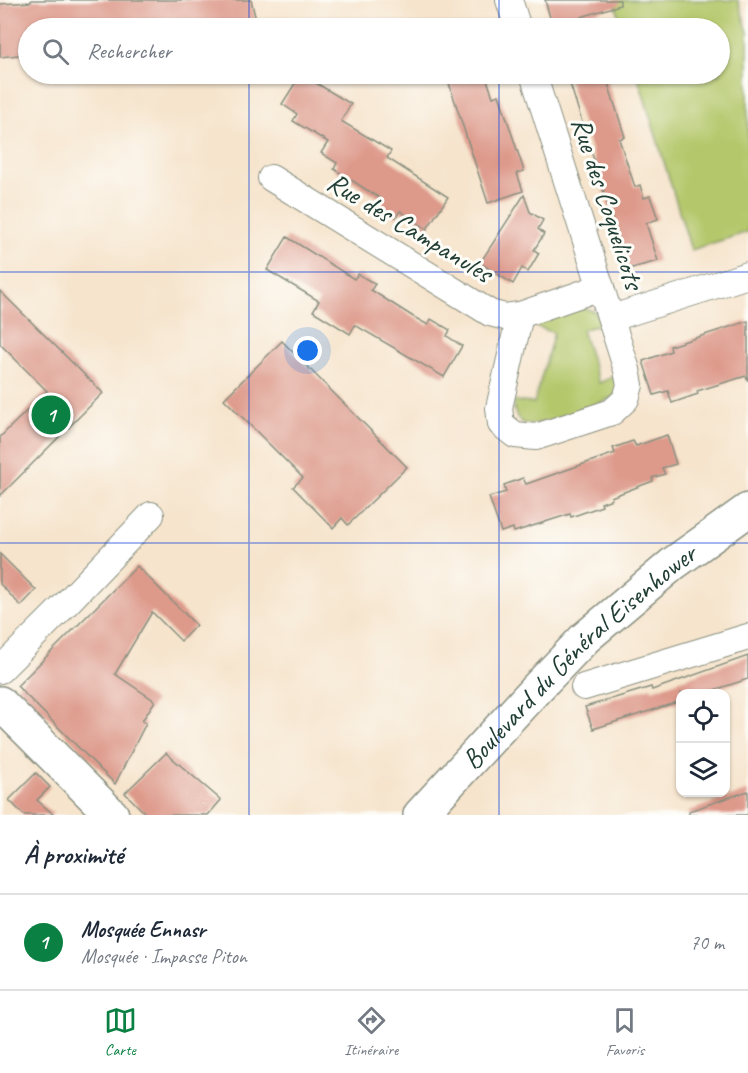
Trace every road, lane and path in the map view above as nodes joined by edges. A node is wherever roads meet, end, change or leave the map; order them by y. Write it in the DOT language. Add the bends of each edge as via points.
graph roads {
  1 [pos="509,0"];
  2 [pos="515,18"];
  3 [pos="536,84"];
  4 [pos="271,178"];
  5 [pos="748,274"];
  6 [pos="602,287"];
  7 [pos="520,315"];
  8 [pos="612,318"];
  9 [pos="748,510"];
  10 [pos="151,515"];
  11 [pos="748,637"];
  12 [pos="0,670"];
  13 [pos="584,687"];
  14 [pos="0,703"];
  15 [pos="112,815"];
  16 [pos="420,815"];
  1 -- 2 [label="street"];
  3 -- 6 [label="street, Rue des Coquelicots"];
  4 -- 7 [label="street, Rue des Campanules" via="490,313"];
  5 -- 8 [label="street"];
  6 -- 7 [label="street"];
  6 -- 8 [label="street, Rue des Coquelicots"];
  7 -- 8 [label="street, Rue des Coquelicots" via="499,408 501,424 515,435 536,437 612,412 626,399 630,385"];
  9 -- 16 [label="main road, Boulevard du Général Eisenhower" via="674,563 585,638"];
  10 -- 12 [label="street"];
  11 -- 13 [label="street"];
  14 -- 15 [label="main road"];
}
